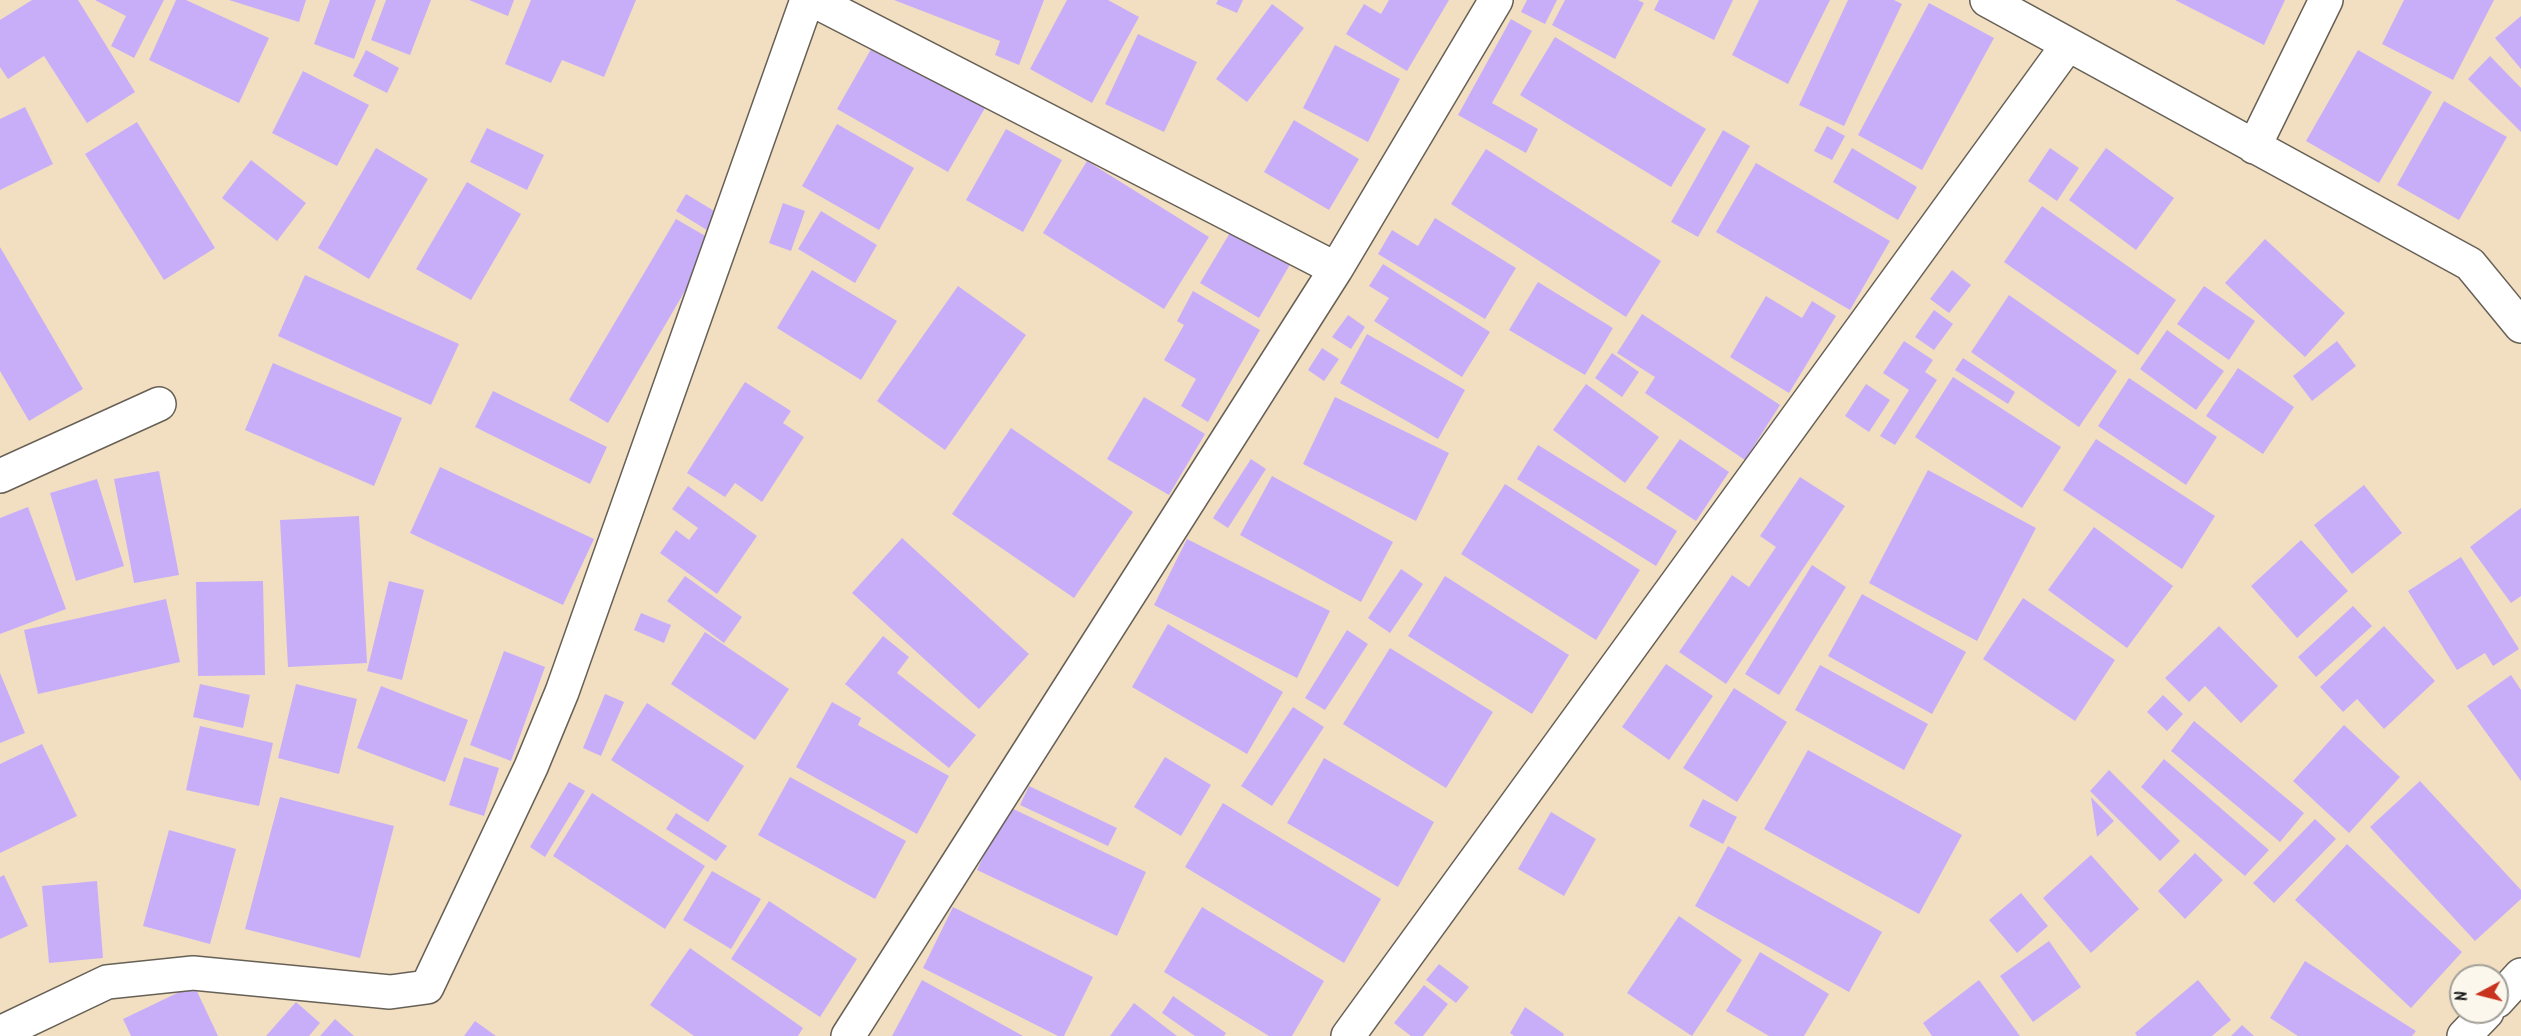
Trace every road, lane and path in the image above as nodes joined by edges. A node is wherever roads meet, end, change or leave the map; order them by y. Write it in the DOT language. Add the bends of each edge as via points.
graph roads {
  1 [pos="807,0"];
  2 [pos="813,0"];
  3 [pos="1496,0"];
  4 [pos="1987,0"];
  5 [pos="2326,0"];
  6 [pos="2067,46"];
  7 [pos="2254,147"];
  8 [pos="1336,269"];
  9 [pos="2521,326"];
  10 [pos="159,404"];
  11 [pos="0,476"];
  12 [pos="2521,975"];
  13 [pos="2509,988"];
  14 [pos="2476,1024"];
  15 [pos="0,1033"];
  16 [pos="848,1036"];
  17 [pos="1348,1036"];
  18 [pos="2464,1036"];
  1 -- 15 [label="street" via="562,692 531,767 427,987 390,992 193,973 108,982"];
  2 -- 8 [label="street"];
  3 -- 8 [label="street"];
  4 -- 6 [label="street"];
  5 -- 7 [label="street"];
  6 -- 7 [label="street"];
  6 -- 17 [label="street"];
  7 -- 9 [label="street" via="2470,264"];
  8 -- 16 [label="street"];
  10 -- 11 [label="street"];
  12 -- 13 [label="street"];
  14 -- 18 [label="street"];
}
